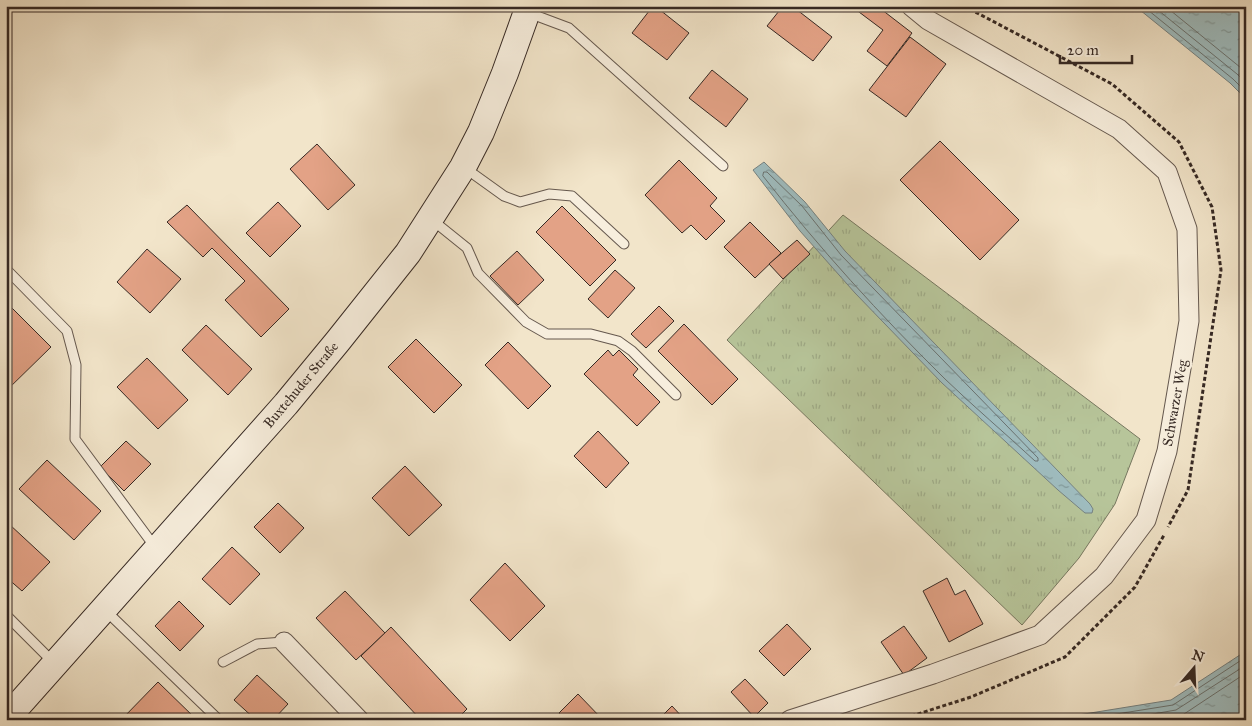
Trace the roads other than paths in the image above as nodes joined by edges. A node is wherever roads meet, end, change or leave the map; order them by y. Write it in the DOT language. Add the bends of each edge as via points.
graph roads {
  1 [pos="911,6"];
  2 [pos="528,9"];
  3 [pos="723,166"];
  4 [pos="463,167"];
  5 [pos="429,217"];
  6 [pos="624,244"];
  7 [pos="6,269"];
  8 [pos="676,395"];
  9 [pos="157,549"];
  10 [pos="104,609"];
  11 [pos="6,615"];
  12 [pos="284,642"];
  13 [pos="223,662"];
  14 [pos="54,664"];
  15 [pos="6,719"];
  16 [pos="218,720"];
  17 [pos="358,720"];
  18 [pos="790,720"];
  1 -- 18 [label="street, Schwarzer Weg" via="928,20 1119,129 1167,172 1187,230 1189,321 1167,451 1146,520 1104,576 1040,635"];
  2 -- 3 [label="lane" via="569,28"];
  2 -- 4 [label="street, Buxtehuder Straße" via="495,98"];
  4 -- 5 [label="street, Buxtehuder Straße"];
  4 -- 6 [label="lane" via="504,196 520,202 549,194 572,196"];
  5 -- 8 [label="lane" via="467,248 478,273 526,322 547,334 591,334 618,341"];
  5 -- 9 [label="street, Buxtehuder Straße" via="408,253 338,341"];
  7 -- 9 [label="lane" via="67,331 76,365 75,439"];
  9 -- 10 [label="street, Buxtehuder Straße"];
  10 -- 14 [label="street, Buxtehuder Straße"];
  10 -- 16 [label="lane"];
  11 -- 14 [label="lane"];
  12 -- 13 [label="lane" via="257,644"];
  12 -- 17 [label="street"];
  14 -- 15 [label="street, Buxtehuder Straße"];
}
